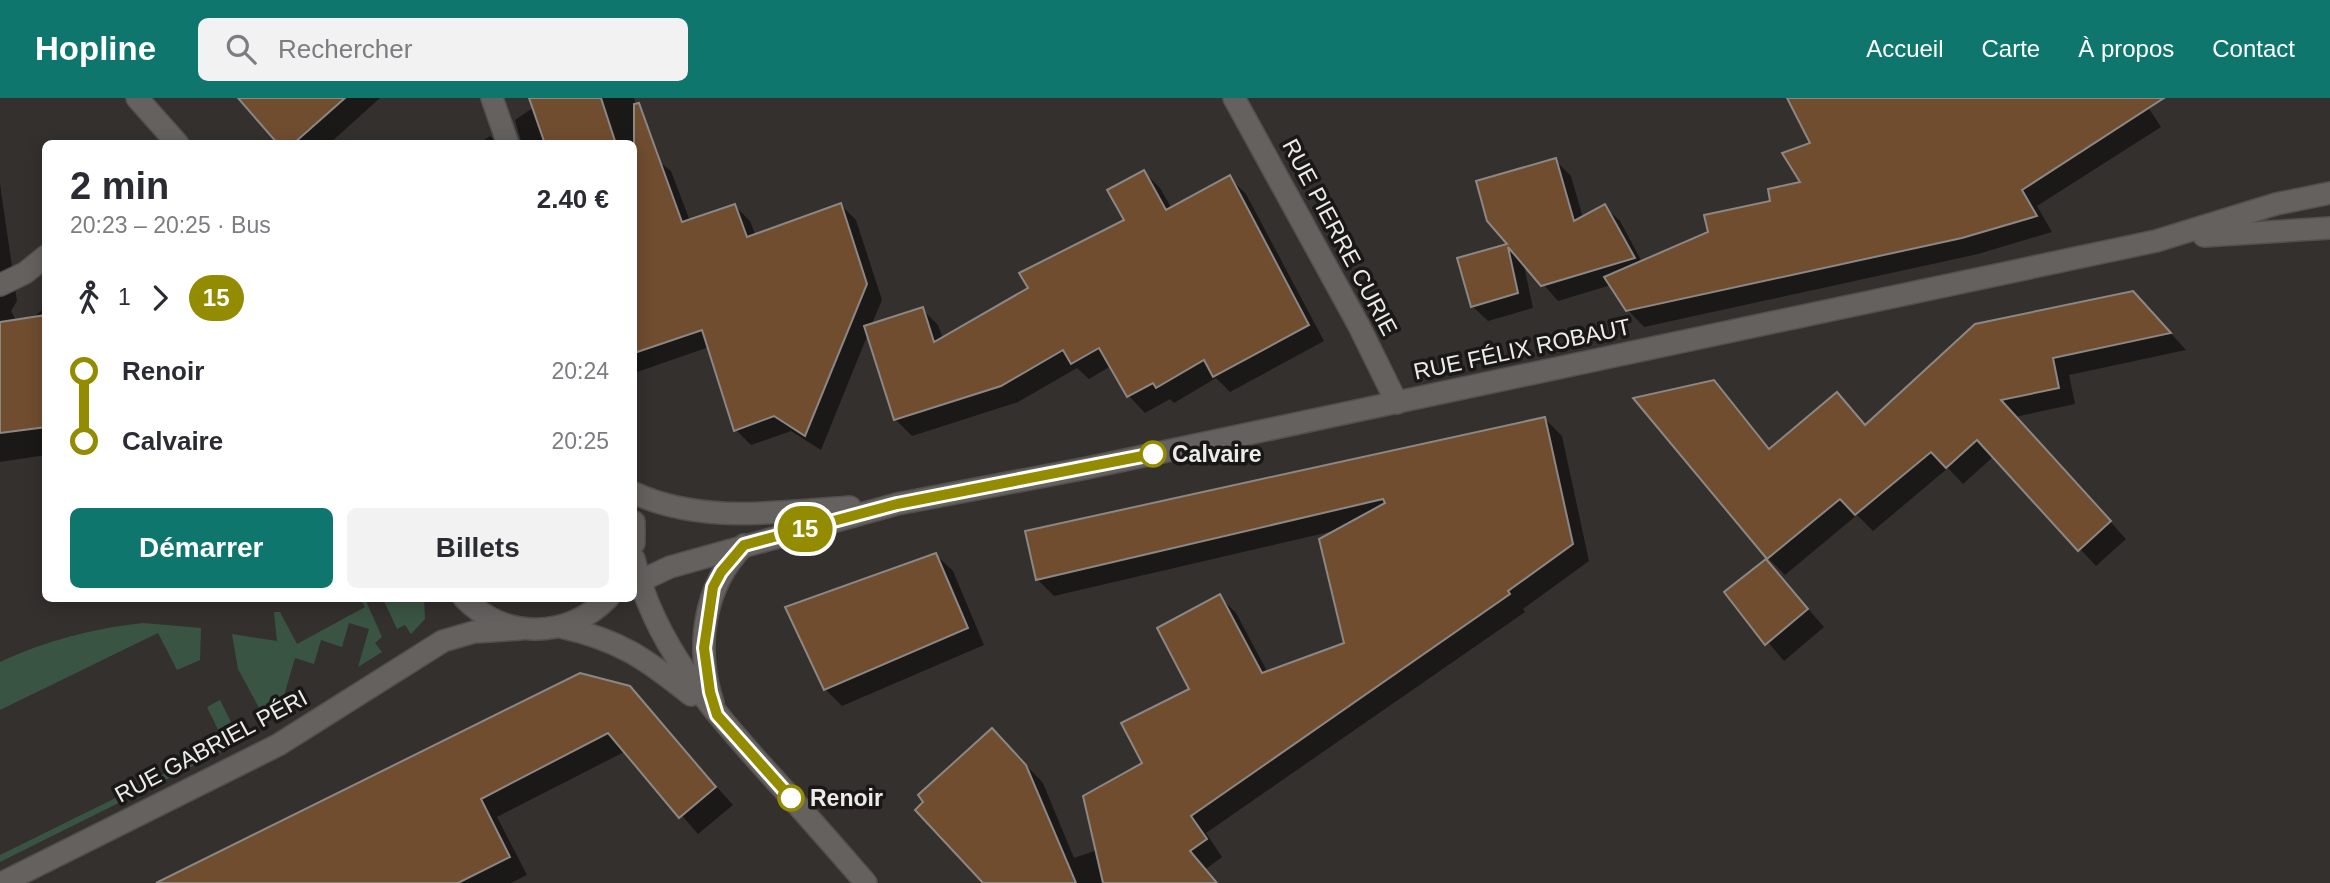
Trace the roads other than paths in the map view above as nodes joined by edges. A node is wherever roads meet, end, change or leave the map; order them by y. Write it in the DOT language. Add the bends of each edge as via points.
graph roads {
  1 [pos="137,98"];
  2 [pos="492,98"];
  3 [pos="1234,98"];
  4 [pos="173,140"];
  5 [pos="507,140"];
  6 [pos="2330,193"];
  7 [pos="2330,228"];
  8 [pos="2156,241"];
  9 [pos="42,259"];
  10 [pos="0,285"];
  11 [pos="1397,403"];
  12 [pos="637,494"];
  13 [pos="897,504"];
  14 [pos="744,545"];
  15 [pos="637,582"];
  16 [pos="637,584"];
  17 [pos="469,602"];
  18 [pos="604,602"];
  19 [pos="561,627"];
  20 [pos="520,629"];
  21 [pos="717,715"];
  22 [pos="2,883"];
  23 [pos="866,883"];
  1 -- 4 [label="street"];
  2 -- 5 [label="street"];
  3 -- 11 [label="street, RUE PIERRE CURIE" via="1359,324"];
  6 -- 8 [label="street, RUE FÉLIX ROBAUT"];
  7 -- 8 [label="street, RUE FÉLIX ROBAUT"];
  8 -- 11 [label="street, RUE FÉLIX ROBAUT"];
  9 -- 10 [label="street"];
  11 -- 13 [label="street, RUE FÉLIX ROBAUT"];
  12 -- 13 [label="street, RUE FÉLIX ROBAUT" via="690,512"];
  13 -- 14 [label="street, RUE FÉLIX ROBAUT"];
  14 -- 15 [label="street, RUE FÉLIX ROBAUT"];
  14 -- 21 [label="street" via="713,587 706,623 706,672"];
  16 -- 21 [label="street" via="677,663"];
  17 -- 20 [label="street" via="491,618"];
  18 -- 19 [label="street" via="588,616"];
  19 -- 20 [label="street, RUE GABRIEL PÉRI"];
  19 -- 21 [label="street" via="638,654"];
  20 -- 22 [label="street, RUE GABRIEL PÉRI" via="474,632 443,641 278,745"];
  21 -- 23 [label="street"];
}
